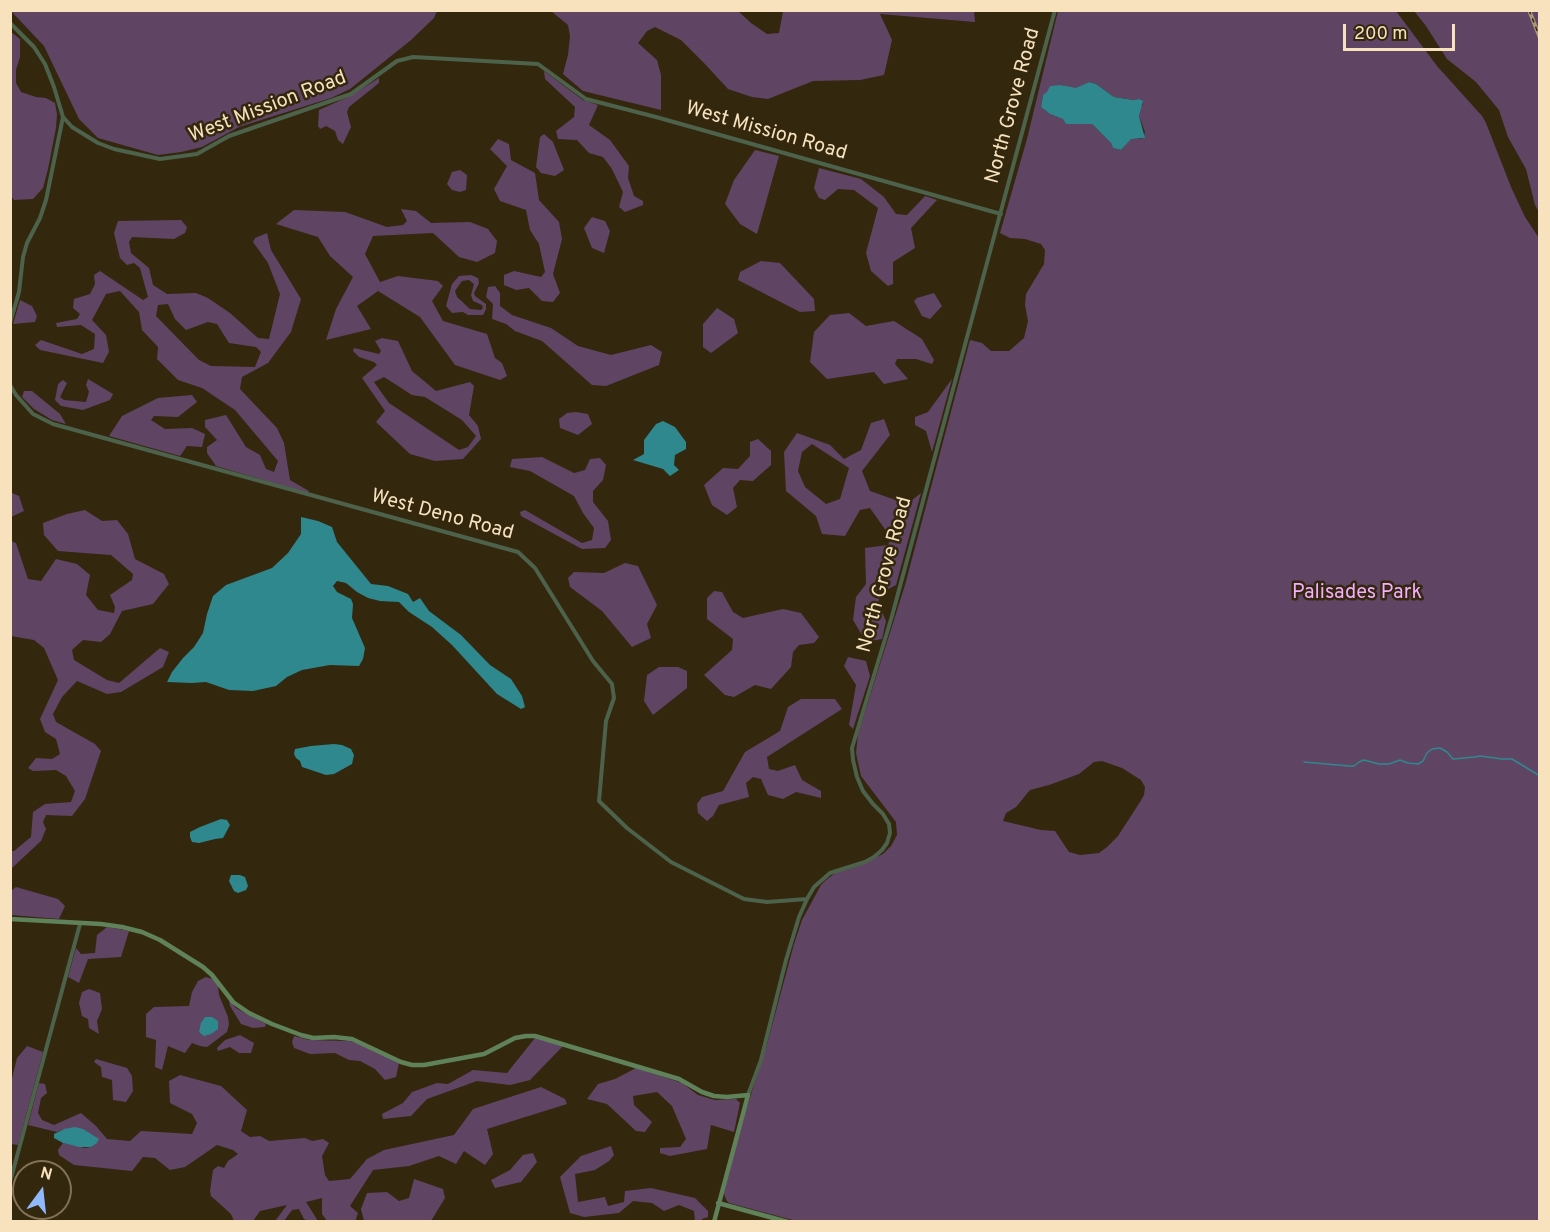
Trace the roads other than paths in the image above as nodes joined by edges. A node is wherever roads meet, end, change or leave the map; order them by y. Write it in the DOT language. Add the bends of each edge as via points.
graph roads {
  1 [pos="1055,10"];
  2 [pos="10,24"];
  3 [pos="63,117"];
  4 [pos="1001,214"];
  5 [pos="10,323"];
  6 [pos="10,385"];
  7 [pos="807,898"];
  8 [pos="10,920"];
  9 [pos="80,924"];
  10 [pos="748,1095"];
  11 [pos="10,1182"];
  12 [pos="718,1203"];
  13 [pos="714,1221"];
  14 [pos="788,1221"];
  1 -- 4 [label="street, North Grove Road"];
  2 -- 3 [label="street" via="45,64"];
  3 -- 4 [label="street, West Mission Road" via="98,143 160,159 197,154 229,136 351,94 397,61 413,57 538,64 586,99"];
  3 -- 5 [label="street" via="46,200 27,243"];
  4 -- 7 [label="street, North Grove Road" via="852,748 863,791 883,814 890,833 882,850 865,862 830,873"];
  6 -- 7 [label="street, West Deno Road" via="33,414 53,424 518,552 535,568 593,662 612,684 614,698 606,721 599,801 671,862 744,899 767,902"];
  7 -- 10 [label="street, North Grove Road"];
  8 -- 9 [label="street"];
  9 -- 10 [label="street" via="122,927 160,940 208,971 233,1002 281,1028 313,1038 352,1039 412,1065 484,1054 515,1038 535,1036 679,1079 714,1096"];
  9 -- 11 [label="street"];
  10 -- 12 [label="street"];
  12 -- 13 [label="street"];
  12 -- 14 [label="street"];
}
